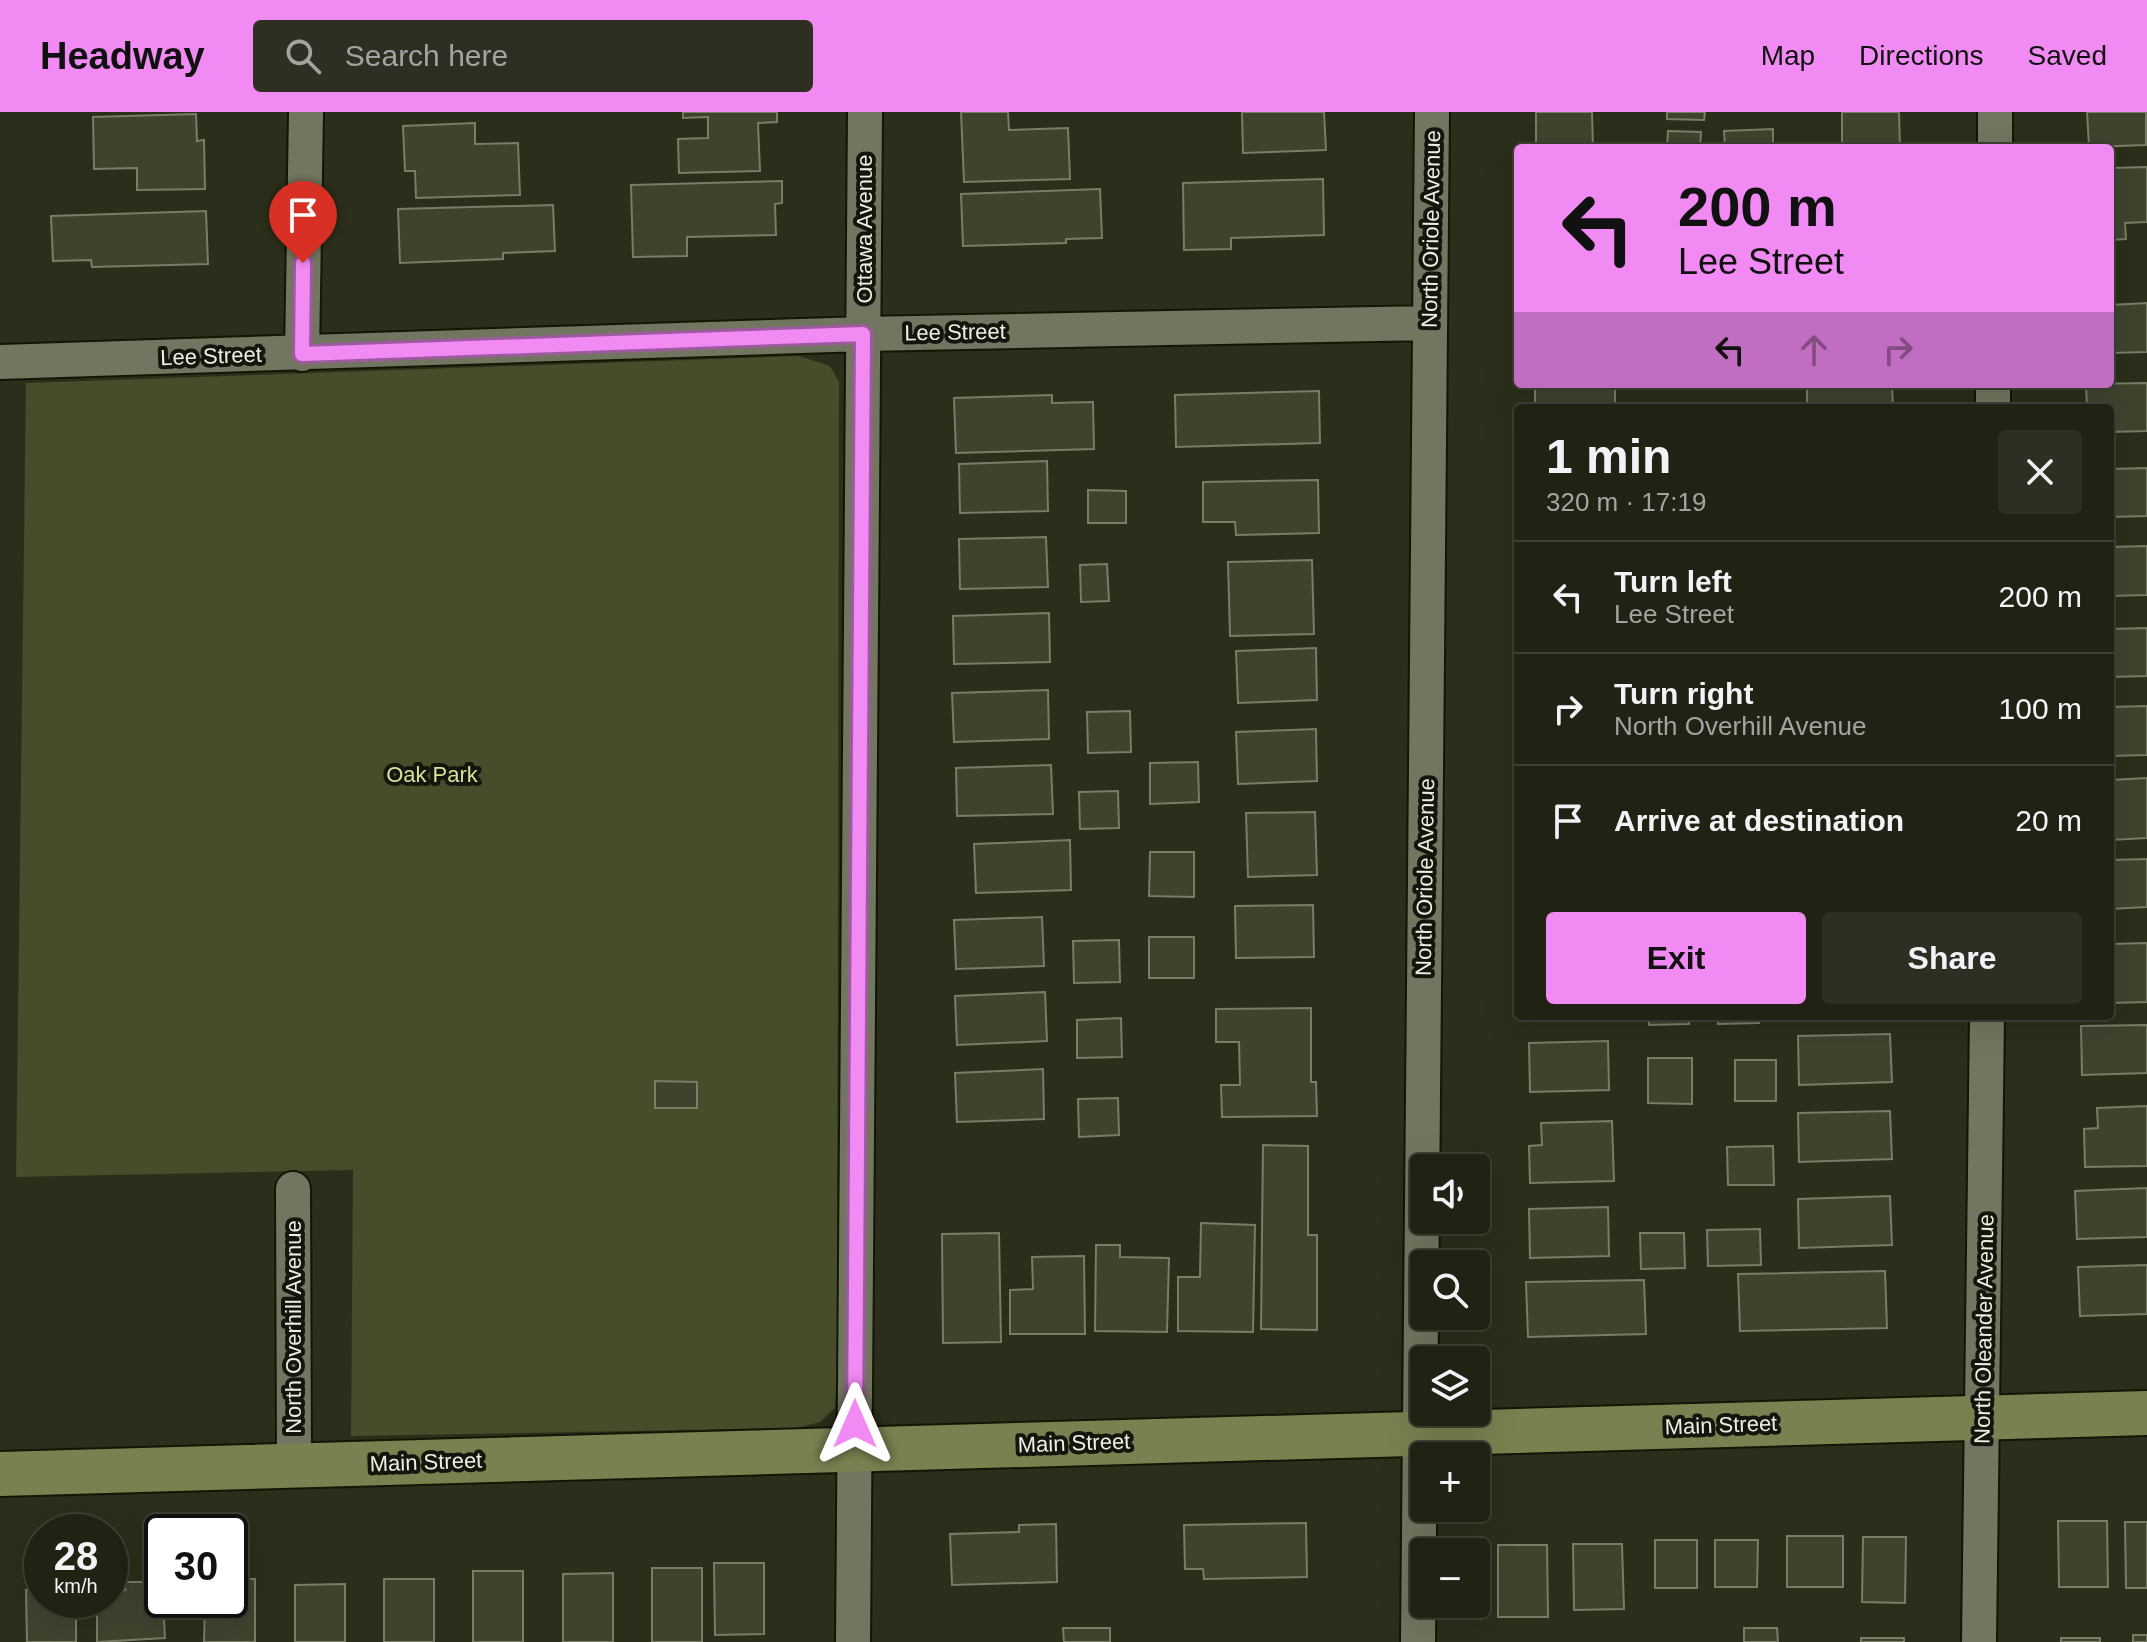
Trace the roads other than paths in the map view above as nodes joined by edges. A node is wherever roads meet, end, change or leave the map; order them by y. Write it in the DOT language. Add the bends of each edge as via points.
graph roads {
  1 [pos="306,112"];
  2 [pos="865,112"];
  3 [pos="1432,112"];
  4 [pos="1995,112"];
  5 [pos="1995,144"];
  6 [pos="1430,323"];
  7 [pos="863,334"];
  8 [pos="302,354"];
  9 [pos="0,362"];
  10 [pos="1987,1020"];
  11 [pos="293,1189"];
  12 [pos="2147,1413"];
  13 [pos="1983,1417"];
  14 [pos="1420,1433"];
  15 [pos="854,1449"];
  16 [pos="294,1465"];
  17 [pos="0,1474"];
  18 [pos="853,1642"];
  19 [pos="1418,1642"];
  20 [pos="1979,1642"];
  1 -- 8 [label="street"];
  2 -- 7 [label="street, Ottawa Avenue"];
  3 -- 6 [label="street, North Oriole Avenue"];
  4 -- 5 [label="street"];
  6 -- 7 [label="street, Lee Street"];
  6 -- 14 [label="street, North Oriole Avenue"];
  7 -- 8 [label="street, Lee Street"];
  7 -- 15 [label="street, Ottawa Avenue"];
  8 -- 9 [label="street, Lee Street"];
  10 -- 13 [label="street, North Oleander Avenue"];
  11 -- 16 [label="street, North Overhill Avenue"];
  12 -- 13 [label="street, Main Street"];
  13 -- 14 [label="street, Main Street"];
  13 -- 20 [label="street, North Oleander Avenue"];
  14 -- 15 [label="street, Main Street"];
  14 -- 19 [label="street, North Oriole Avenue"];
  15 -- 16 [label="street, Main Street"];
  15 -- 18 [label="street, Ottawa Avenue"];
  16 -- 17 [label="street, Main Street"];
}
